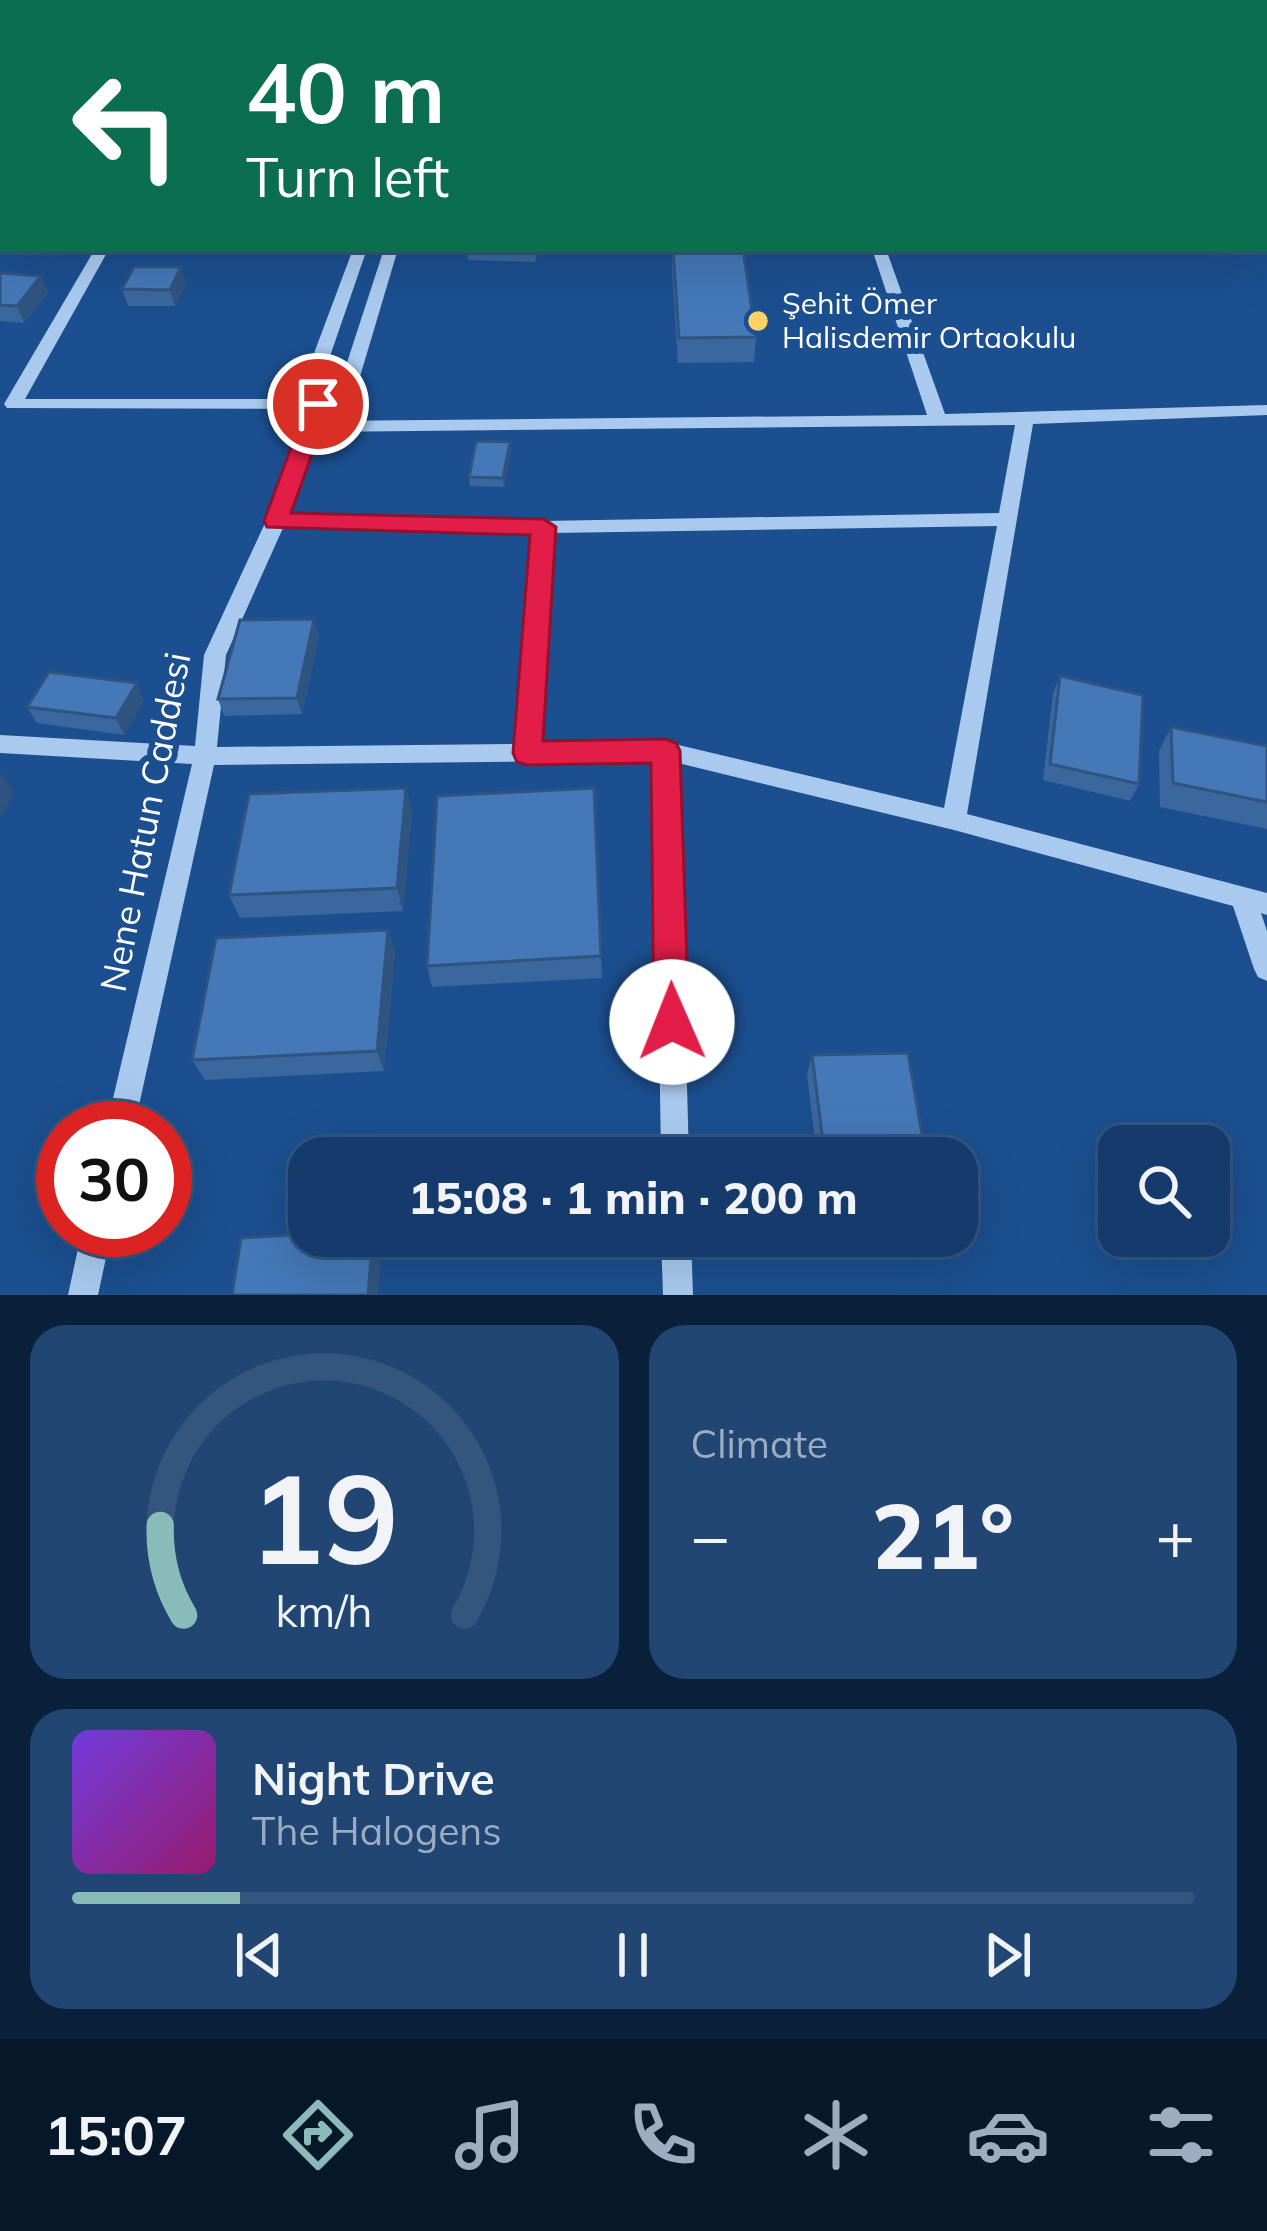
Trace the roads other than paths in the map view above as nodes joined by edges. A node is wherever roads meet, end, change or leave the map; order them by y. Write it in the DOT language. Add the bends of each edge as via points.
graph roads {
  1 [pos="100,252"];
  2 [pos="359,252"];
  3 [pos="390,252"];
  4 [pos="880,252"];
  5 [pos="1267,410"];
  6 [pos="314,415"];
  7 [pos="1025,419"];
  8 [pos="938,420"];
  9 [pos="1009,519"];
  10 [pos="276,521"];
  11 [pos="544,527"];
  12 [pos="0,745"];
  13 [pos="666,751"];
  14 [pos="527,753"];
  15 [pos="205,756"];
  16 [pos="954,820"];
  17 [pos="1255,902"];
  18 [pos="1267,969"];
  19 [pos="126,1101"];
  20 [pos="675,1137"];
  21 [pos="91,1257"];
  22 [pos="677,1257"];
  23 [pos="82,1295"];
  24 [pos="678,1295"];
  1 -- 6 [label="street" via="13,404"];
  2 -- 6 [label="street, Nene Hatun Caddesi" via="310,388"];
  3 -- 6 [label="street, Nene Hatun Caddesi" via="347,390"];
  4 -- 8 [label="street"];
  5 -- 7 [label="street"];
  6 -- 8 [label="street"];
  6 -- 10 [label="street, Nene Hatun Caddesi"];
  7 -- 8 [label="street"];
  7 -- 9 [label="street"];
  9 -- 11 [label="street"];
  9 -- 16 [label="street"];
  10 -- 11 [label="street"];
  10 -- 15 [label="street, Nene Hatun Caddesi" via="215,655"];
  11 -- 14 [label="street"];
  12 -- 15 [label="street"];
  13 -- 14 [label="street"];
  13 -- 16 [label="street"];
  13 -- 20 [label="street"];
  14 -- 15 [label="street"];
  15 -- 19 [label="street, Nene Hatun Caddesi"];
  16 -- 17 [label="street"];
  17 -- 18 [label="street"];
  21 -- 23 [label="street"];
  22 -- 24 [label="street"];
}
